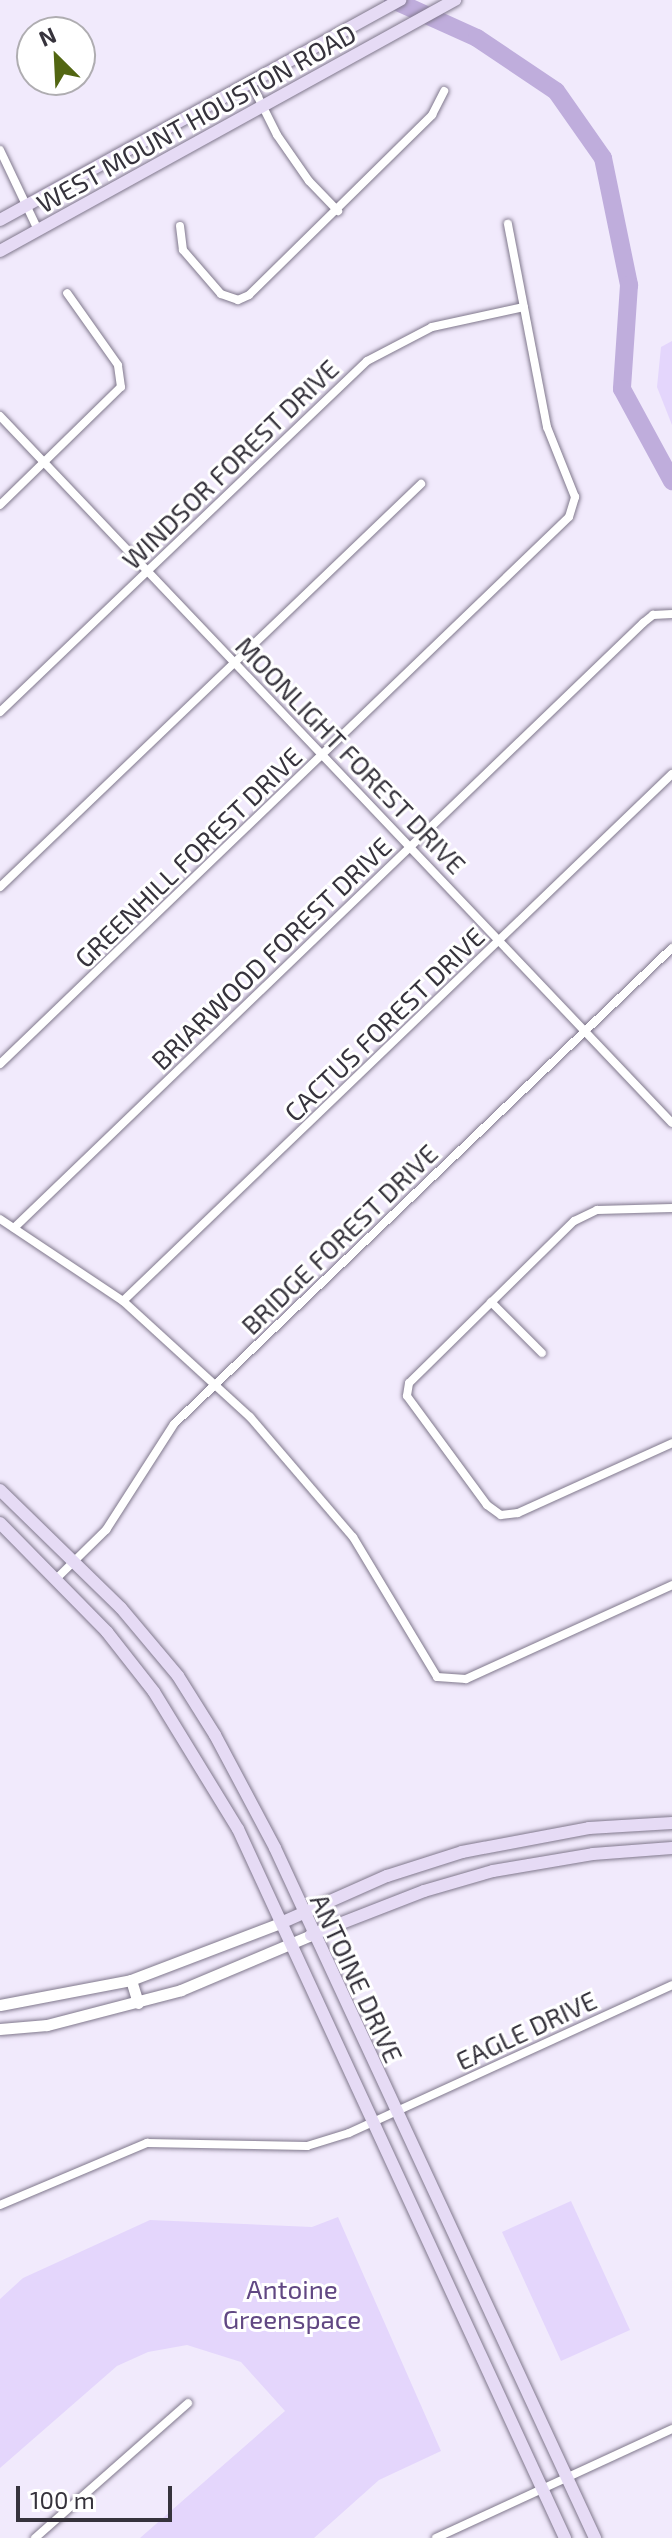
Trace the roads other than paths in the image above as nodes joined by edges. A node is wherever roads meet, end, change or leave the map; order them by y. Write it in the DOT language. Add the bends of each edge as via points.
graph roads {
  1 [pos="401,0"];
  2 [pos="455,0"];
  3 [pos="251,83"];
  4 [pos="444,91"];
  5 [pos="263,106"];
  6 [pos="0,150"];
  7 [pos="25,206"];
  8 [pos="338,211"];
  9 [pos="0,220"];
  10 [pos="508,224"];
  11 [pos="180,226"];
  12 [pos="38,230"];
  13 [pos="0,251"];
  14 [pos="67,293"];
  15 [pos="524,307"];
  16 [pos="0,416"];
  17 [pos="43,462"];
  18 [pos="421,484"];
  19 [pos="0,505"];
  20 [pos="146,571"];
  21 [pos="667,613"];
  22 [pos="234,663"];
  23 [pos="0,712"];
  24 [pos="323,755"];
  25 [pos="672,774"];
  26 [pos="410,846"];
  27 [pos="0,887"];
  28 [pos="501,940"];
  29 [pos="672,948"];
  30 [pos="588,1029"];
  31 [pos="0,1064"];
  32 [pos="672,1123"];
  33 [pos="672,1208"];
  34 [pos="0,1219"];
  35 [pos="14,1228"];
  36 [pos="123,1301"];
  37 [pos="491,1302"];
  38 [pos="542,1353"];
  39 [pos="216,1385"];
  40 [pos="672,1443"];
  41 [pos="0,1490"];
  42 [pos="0,1523"];
  43 [pos="77,1561"];
  44 [pos="57,1578"];
  45 [pos="672,1585"];
  46 [pos="672,1823"];
  47 [pos="672,1848"];
  48 [pos="462,1852"];
  49 [pos="387,1876"];
  50 [pos="465,1878"];
  51 [pos="395,1901"];
  52 [pos="303,1916"];
  53 [pos="283,1922"];
  54 [pos="311,1935"];
  55 [pos="291,1942"];
  56 [pos="131,1980"];
  57 [pos="672,1985"];
  58 [pos="138,2003"];
  59 [pos="0,2005"];
  60 [pos="0,2029"];
  61 [pos="396,2111"];
  62 [pos="371,2123"];
  63 [pos="0,2205"];
  64 [pos="496,2328"];
  65 [pos="473,2338"];
  66 [pos="529,2398"];
  67 [pos="188,2403"];
  68 [pos="505,2409"];
  69 [pos="672,2429"];
  70 [pos="567,2477"];
  71 [pos="542,2489"];
  72 [pos="35,2538"];
  73 [pos="436,2538"];
  74 [pos="565,2538"];
  75 [pos="595,2538"];
  1 -- 3 [label="main road, WEST MOUNT HOUSTON ROAD"];
  2 -- 5 [label="main road, WEST MOUNT HOUSTON ROAD"];
  3 -- 5 [label="street"];
  3 -- 7 [label="main road, WEST MOUNT HOUSTON ROAD"];
  4 -- 8 [label="street" via="432,115"];
  5 -- 8 [label="street" via="309,181"];
  5 -- 12 [label="main road, WEST MOUNT HOUSTON ROAD"];
  6 -- 7 [label="street"];
  7 -- 9 [label="main road, WEST MOUNT HOUSTON ROAD"];
  7 -- 12 [label="street"];
  8 -- 11 [label="street" via="238,300 221,294 183,250"];
  10 -- 15 [label="street"];
  12 -- 13 [label="main road, WEST MOUNT HOUSTON ROAD"];
  14 -- 17 [label="street" via="123,376 115,395"];
  15 -- 20 [label="street, WINDSOR FOREST DRIVE" via="432,327 367,361"];
  15 -- 24 [label="street, GREENHILL FOREST DRIVE" via="547,427 571,486 573,509"];
  16 -- 17 [label="street, MOONLIGHT FOREST DRIVE"];
  17 -- 19 [label="street"];
  17 -- 20 [label="street, MOONLIGHT FOREST DRIVE"];
  18 -- 22 [label="street"];
  20 -- 22 [label="street, MOONLIGHT FOREST DRIVE"];
  20 -- 23 [label="street, WINDSOR FOREST DRIVE"];
  21 -- 26 [label="street, BRIARWOOD FOREST DRIVE" via="643,623"];
  22 -- 24 [label="street, MOONLIGHT FOREST DRIVE"];
  22 -- 27 [label="street"];
  24 -- 26 [label="street, MOONLIGHT FOREST DRIVE"];
  24 -- 31 [label="street, GREENHILL FOREST DRIVE"];
  25 -- 28 [label="street, CACTUS FOREST DRIVE"];
  26 -- 28 [label="street, MOONLIGHT FOREST DRIVE"];
  26 -- 35 [label="street, BRIARWOOD FOREST DRIVE"];
  28 -- 30 [label="street, MOONLIGHT FOREST DRIVE"];
  28 -- 36 [label="street, CACTUS FOREST DRIVE"];
  29 -- 30 [label="street, BRIDGE FOREST DRIVE"];
  30 -- 32 [label="street, MOONLIGHT FOREST DRIVE"];
  30 -- 39 [label="street, BRIDGE FOREST DRIVE"];
  33 -- 37 [label="street" via="585,1215"];
  34 -- 35 [label="street"];
  35 -- 36 [label="street"];
  36 -- 39 [label="street"];
  37 -- 38 [label="street"];
  37 -- 40 [label="street" via="409,1383 407,1396 487,1505 501,1515 518,1513"];
  39 -- 43 [label="street, BRIDGE FOREST DRIVE" via="157,1444 119,1511"];
  39 -- 45 [label="street" via="293,1464 353,1537 431,1671 445,1680 466,1679"];
  41 -- 43 [label="main road, ANTOINE DRIVE"];
  42 -- 44 [label="main road, ANTOINE DRIVE"];
  43 -- 44 [label="street, BRIDGE FOREST DRIVE"];
  43 -- 52 [label="main road, ANTOINE DRIVE" via="143,1632 191,1696 252,1801"];
  44 -- 53 [label="main road, ANTOINE DRIVE" via="107,1632 190,1745"];
  46 -- 48 [label="main road" via="589,1828"];
  47 -- 50 [label="main road" via="539,1862"];
  48 -- 49 [label="main road"];
  48 -- 50 [label="main road"];
  49 -- 51 [label="main road"];
  49 -- 52 [label="main road"];
  50 -- 51 [label="main road"];
  51 -- 54 [label="main road"];
  52 -- 53 [label="main road"];
  52 -- 54 [label="main road, ANTOINE DRIVE"];
  53 -- 55 [label="main road, ANTOINE DRIVE"];
  53 -- 56 [label="street"];
  54 -- 55 [label="street"];
  54 -- 61 [label="main road, ANTOINE DRIVE"];
  55 -- 58 [label="street" via="243,1967"];
  55 -- 62 [label="main road, ANTOINE DRIVE"];
  56 -- 58 [label="street"];
  56 -- 59 [label="street"];
  57 -- 61 [label="street, EAGLE DRIVE"];
  58 -- 60 [label="street" via="47,2025"];
  61 -- 62 [label="street, EAGLE DRIVE"];
  61 -- 64 [label="main road, ANTOINE DRIVE"];
  62 -- 63 [label="street, EAGLE DRIVE" via="307,2146 147,2143"];
  62 -- 65 [label="main road, ANTOINE DRIVE"];
  64 -- 65 [label="main road"];
  64 -- 66 [label="main road, ANTOINE DRIVE"];
  65 -- 68 [label="main road, ANTOINE DRIVE"];
  66 -- 68 [label="main road"];
  66 -- 70 [label="main road, ANTOINE DRIVE"];
  67 -- 72 [label="street"];
  68 -- 71 [label="main road, ANTOINE DRIVE"];
  69 -- 70 [label="street"];
  70 -- 71 [label="street"];
  70 -- 75 [label="main road, ANTOINE DRIVE"];
  71 -- 73 [label="street"];
  71 -- 74 [label="main road, ANTOINE DRIVE"];
}
